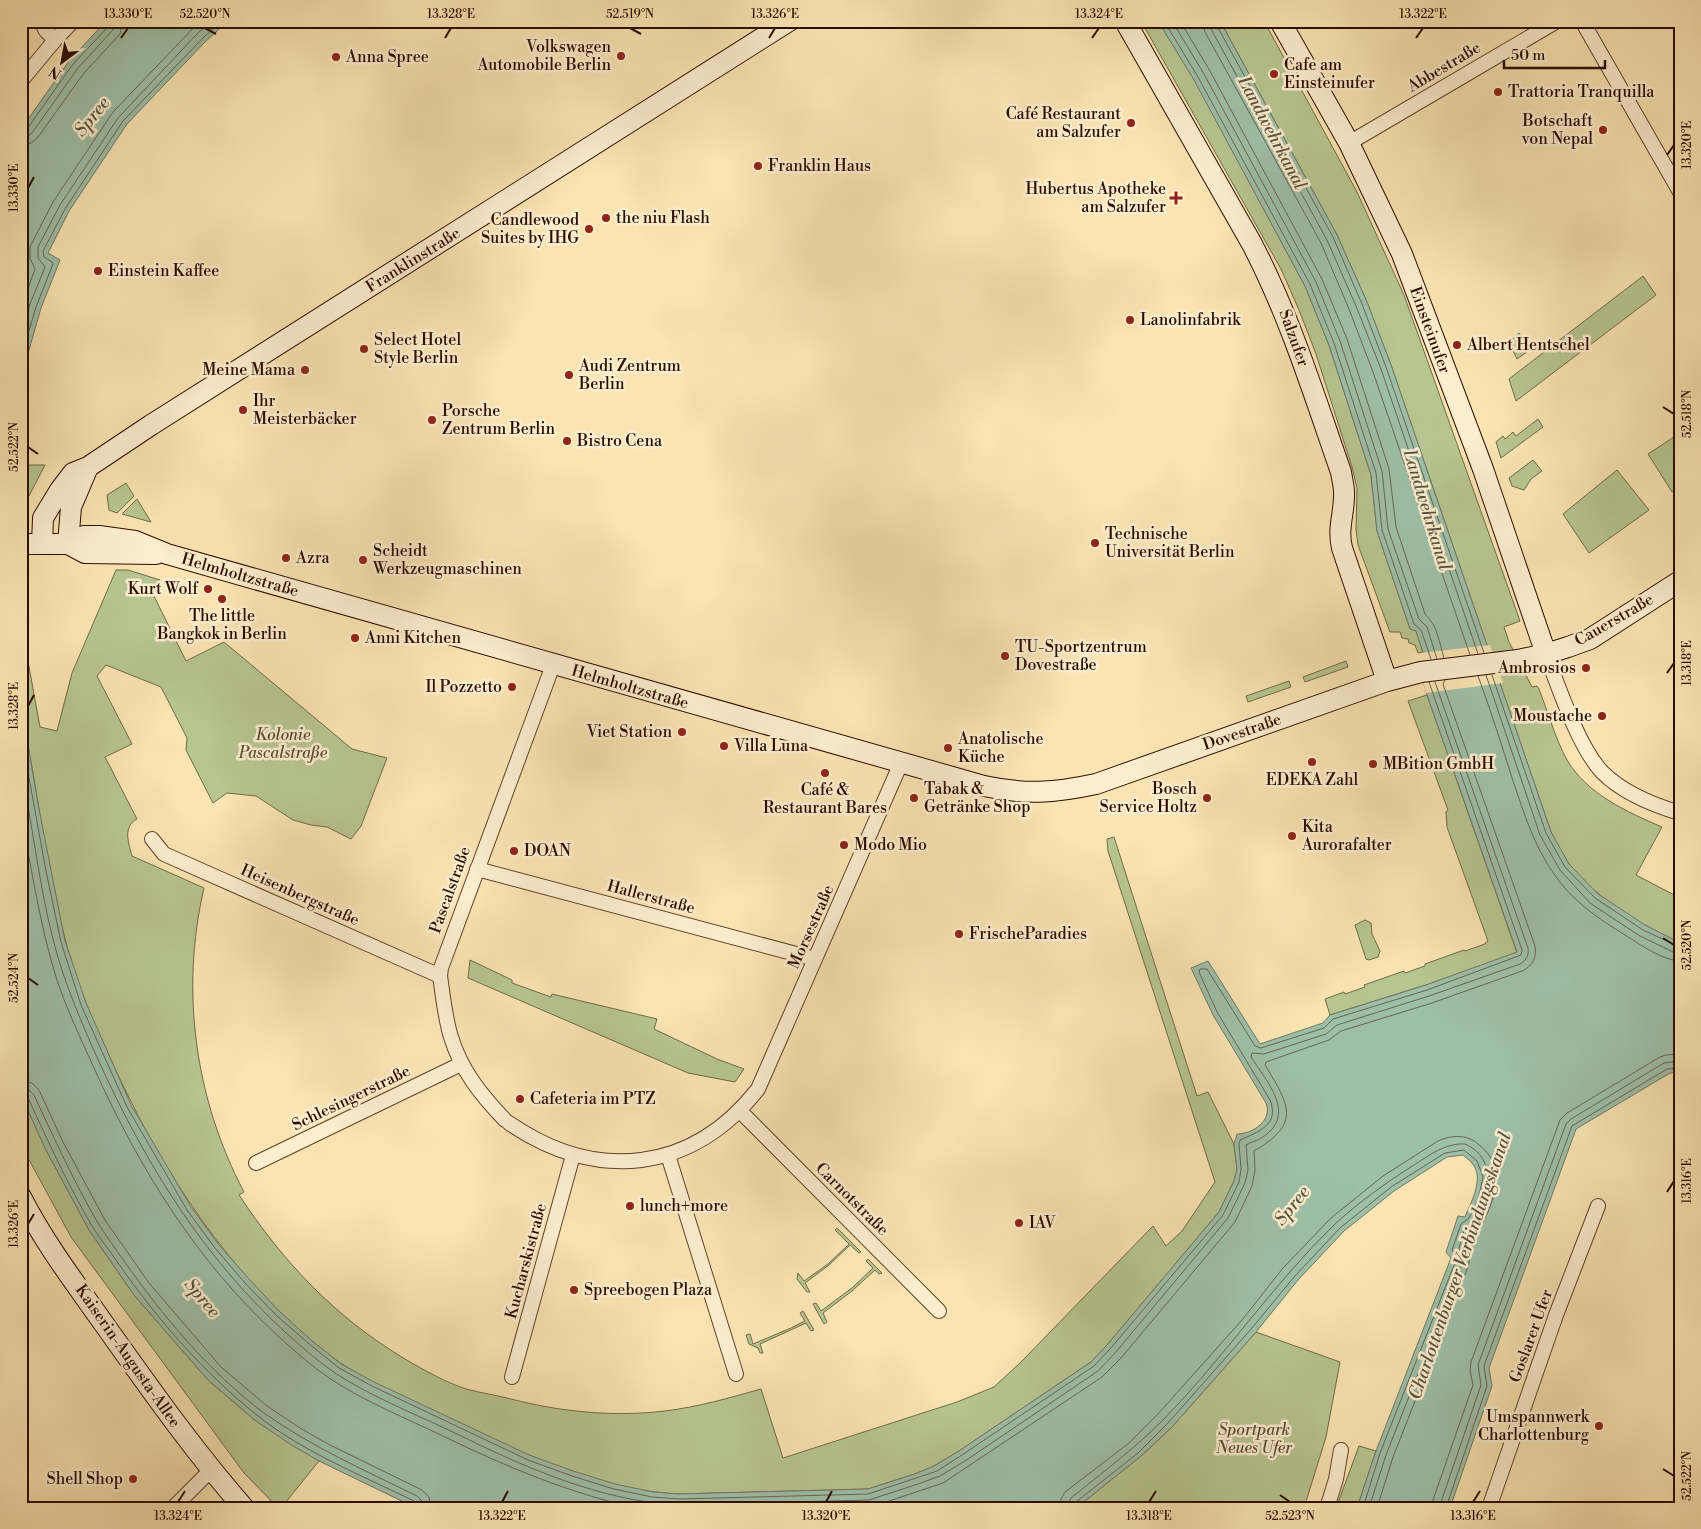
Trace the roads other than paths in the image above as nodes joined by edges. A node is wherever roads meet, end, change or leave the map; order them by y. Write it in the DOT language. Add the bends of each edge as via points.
graph roads {
  1 [pos="41,21"];
  2 [pos="73,21"];
  3 [pos="1125,21"];
  4 [pos="1280,21"];
  5 [pos="1557,21"];
  6 [pos="1582,21"];
  7 [pos="780,23"];
  8 [pos="55,40"];
  9 [pos="21,81"];
  10 [pos="1349,143"];
  11 [pos="1680,192"];
  12 [pos="88,467"];
  13 [pos="21,544"];
  14 [pos="42,544"];
  15 [pos="68,544"];
  16 [pos="1680,581"];
  17 [pos="1546,654"];
  18 [pos="1507,662"];
  19 [pos="553,665"];
  20 [pos="1387,680"];
  21 [pos="901,763"];
  22 [pos="1096,784"];
  23 [pos="1680,813"];
  24 [pos="152,839"];
  25 [pos="477,869"];
  26 [pos="815,959"];
  27 [pos="440,976"];
  28 [pos="461,1064"];
  29 [pos="744,1106"];
  30 [pos="573,1155"];
  31 [pos="668,1155"];
  32 [pos="256,1163"];
  33 [pos="21,1197"];
  34 [pos="1598,1206"];
  35 [pos="939,1310"];
  36 [pos="736,1374"];
  37 [pos="512,1377"];
  38 [pos="1341,1450"];
  39 [pos="211,1470"];
  40 [pos="172,1508"];
  41 [pos="244,1508"];
  42 [pos="1327,1508"];
  43 [pos="1489,1508"];
  1 -- 8 [label="street"];
  2 -- 8 [label="street"];
  3 -- 20 [label="street, Salzufer" via="1252,244 1272,282 1295,339 1341,472 1344,491 1339,537"];
  4 -- 10 [label="street, Einsteinufer"];
  5 -- 10 [label="street, Abbestraße"];
  6 -- 11 [label="street"];
  7 -- 12 [label="street, Franklinstraße"];
  8 -- 9 [label="street"];
  10 -- 17 [label="street, Einsteinufer" via="1402,254 1483,469"];
  12 -- 14 [label="street, Franklinstraße" via="74,473 47,511 43,518"];
  12 -- 15 [label="street" via="71,507"];
  13 -- 14 [label="street, Helmholtzstraße"];
  14 -- 15 [label="street, Helmholtzstraße"];
  15 -- 19 [label="street, Helmholtzstraße" via="84,536 135,540 167,554"];
  16 -- 17 [label="street, Cauerstraße" via="1590,639"];
  17 -- 18 [label="street, Cauerstraße"];
  17 -- 23 [label="street" via="1581,740 1602,772 1630,792"];
  18 -- 20 [label="street, Dovestraße" via="1420,672"];
  19 -- 21 [label="street, Helmholtzstraße"];
  19 -- 25 [label="street, Pascalstraße"];
  20 -- 22 [label="street, Dovestraße"];
  21 -- 22 [label="street, Helmholtzstraße" via="984,786 1020,792 1063,791"];
  21 -- 26 [label="street, Morsestraße"];
  24 -- 27 [label="street, Heisenbergstraße" via="164,854"];
  25 -- 26 [label="street, Hallerstraße"];
  25 -- 27 [label="street, Pascalstraße" via="440,968"];
  26 -- 29 [label="street, Morsestraße" via="758,1089"];
  27 -- 28 [label="street, Pascalstraße" via="450,1036"];
  28 -- 30 [label="street, Pascalstraße" via="485,1100 507,1121 539,1142"];
  28 -- 32 [label="street, Schlesingerstraße"];
  29 -- 31 [label="street, Pascalstraße" via="701,1141"];
  29 -- 35 [label="street, Carnotstraße"];
  30 -- 31 [label="street, Pascalstraße" via="622,1161"];
  30 -- 37 [label="street, Kucharskistraße"];
  31 -- 36 [label="street"];
  33 -- 39 [label="street, Kaiserin-Augusta-Allee" via="53,1251 166,1412"];
  34 -- 43 [label="street, Goslarer Ufer"];
  38 -- 42 [label="street"];
  39 -- 40 [label="street"];
  39 -- 41 [label="street, Kaiserin-Augusta-Allee"];
}
